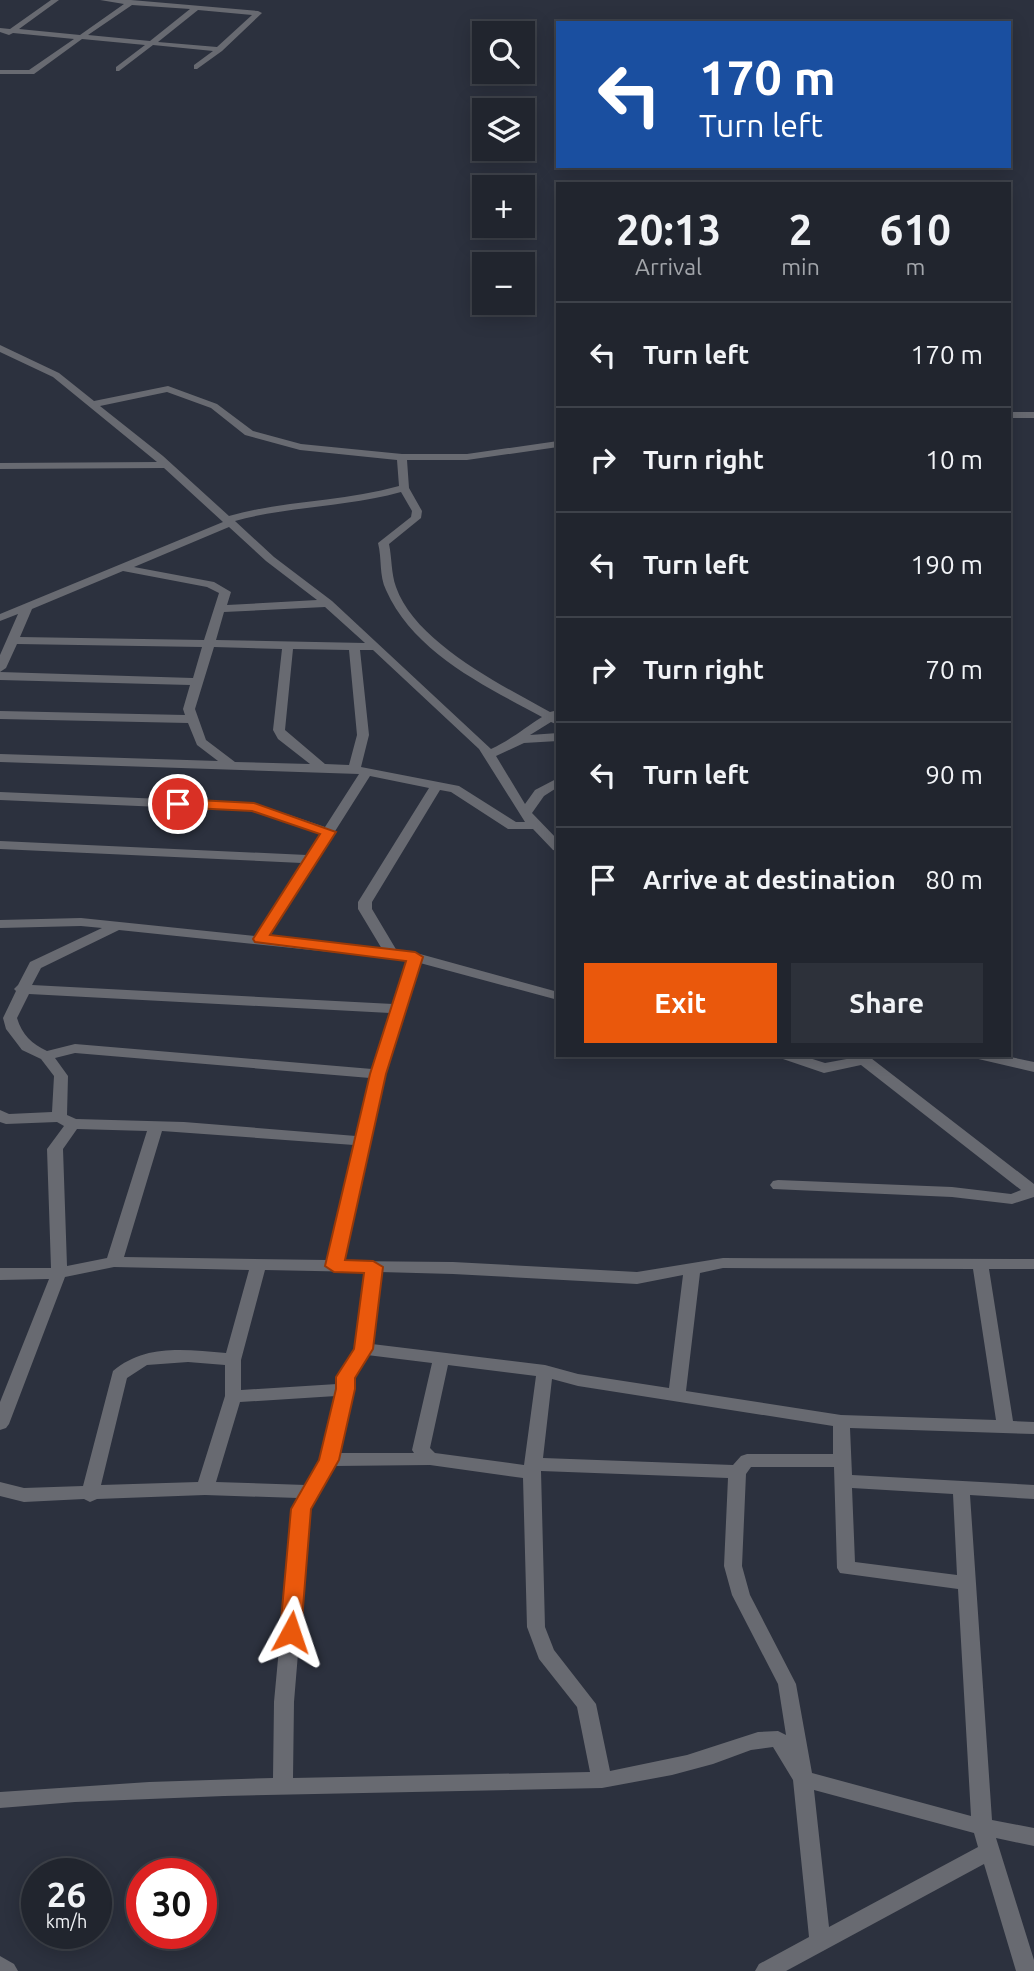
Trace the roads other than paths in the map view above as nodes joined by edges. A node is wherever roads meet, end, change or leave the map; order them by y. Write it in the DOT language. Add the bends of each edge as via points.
graph roads {
  1 [pos="56,0"];
  2 [pos="103,0"];
  3 [pos="131,2"];
  4 [pos="196,8"];
  5 [pos="0,30"];
  6 [pos="12,31"];
  7 [pos="81,37"];
  8 [pos="0,40"];
  9 [pos="153,44"];
  10 [pos="219,49"];
  11 [pos="197,67"];
  12 [pos="119,69"];
  13 [pos="0,72"];
  14 [pos="0,348"];
  15 [pos="94,404"];
  16 [pos="1011,415"];
  17 [pos="1034,415"];
  18 [pos="556,444"];
  19 [pos="402,457"];
  20 [pos="167,465"];
  21 [pos="0,466"];
  22 [pos="404,488"];
  23 [pos="228,521"];
  24 [pos="124,568"];
  25 [pos="328,603"];
  26 [pos="27,608"];
  27 [pos="219,609"];
  28 [pos="0,618"];
  29 [pos="13,640"];
  30 [pos="208,644"];
  31 [pos="288,646"];
  32 [pos="354,646"];
  33 [pos="374,647"];
  34 [pos="0,668"];
  35 [pos="0,676"];
  36 [pos="197,682"];
  37 [pos="0,715"];
  38 [pos="555,716"];
  39 [pos="191,719"];
  40 [pos="556,737"];
  41 [pos="523,739"];
  42 [pos="488,755"];
  43 [pos="0,758"];
  44 [pos="230,764"];
  45 [pos="320,766"];
  46 [pos="360,770"];
  47 [pos="556,783"];
  48 [pos="437,784"];
  49 [pos="0,796"];
  50 [pos="525,814"];
  51 [pos="536,825"];
  52 [pos="328,832"];
  53 [pos="0,845"];
  54 [pos="556,846"];
  55 [pos="311,859"];
  56 [pos="0,924"];
  57 [pos="117,926"];
  58 [pos="260,939"];
  59 [pos="392,954"];
  60 [pos="415,957"];
  61 [pos="22,989"];
  62 [pos="556,995"];
  63 [pos="399,1009"];
  64 [pos="46,1056"];
  65 [pos="791,1057"];
  66 [pos="987,1057"];
  67 [pos="860,1058"];
  68 [pos="1034,1068"];
  69 [pos="378,1074"];
  70 [pos="0,1115"];
  71 [pos="66,1120"];
  72 [pos="156,1126"];
  73 [pos="364,1140"];
  74 [pos="778,1185"];
  75 [pos="1033,1191"];
  76 [pos="114,1262"];
  77 [pos="980,1264"];
  78 [pos="1034,1264"];
  79 [pos="258,1265"];
  80 [pos="334,1266"];
  81 [pos="373,1267"];
  82 [pos="692,1270"];
  83 [pos="59,1273"];
  84 [pos="0,1274"];
  85 [pos="363,1349"];
  86 [pos="441,1359"];
  87 [pos="233,1360"];
  88 [pos="545,1371"];
  89 [pos="346,1389"];
  90 [pos="677,1394"];
  91 [pos="233,1396"];
  92 [pos="841,1421"];
  93 [pos="0,1424"];
  94 [pos="1006,1428"];
  95 [pos="1034,1428"];
  96 [pos="430,1459"];
  97 [pos="329,1460"];
  98 [pos="842,1460"];
  99 [pos="532,1468"];
  100 [pos="737,1472"];
  101 [pos="843,1481"];
  102 [pos="205,1488"];
  103 [pos="961,1488"];
  104 [pos="0,1489"];
  105 [pos="312,1492"];
  106 [pos="1034,1492"];
  107 [pos="90,1495"];
  108 [pos="967,1583"];
  109 [pos="803,1779"];
  110 [pos="603,1780"];
  111 [pos="284,1784"];
  112 [pos="0,1800"];
  113 [pos="982,1827"];
  114 [pos="1034,1837"];
  115 [pos="988,1852"];
  116 [pos="820,1943"];
  117 [pos="0,1965"];
  118 [pos="789,1965"];
  119 [pos="7,1971"];
  120 [pos="766,1971"];
  121 [pos="1027,1971"];
  1 -- 6 [label="street"];
  2 -- 3 [label="street"];
  3 -- 4 [label="street"];
  3 -- 7 [label="street"];
  4 -- 9 [label="street"];
  4 -- 10 [label="street" via="258,13"];
  5 -- 6 [label="street"];
  6 -- 7 [label="street"];
  6 -- 8 [label="street"];
  7 -- 9 [label="street"];
  7 -- 13 [label="street" via="30,72"];
  9 -- 10 [label="street"];
  9 -- 12 [label="street"];
  10 -- 11 [label="street"];
  14 -- 15 [label="street" via="56,374"];
  15 -- 19 [label="street" via="168,389 214,406 249,433 288,445"];
  15 -- 20 [label="street"];
  16 -- 17 [label="street"];
  18 -- 19 [label="street" via="482,456"];
  19 -- 22 [label="street"];
  20 -- 21 [label="street"];
  20 -- 23 [label="street"];
  22 -- 23 [label="street" via="255,512"];
  22 -- 38 [label="street" via="417,511 416,518 383,543 390,587 403,613 475,677"];
  23 -- 24 [label="street"];
  23 -- 25 [label="street"];
  24 -- 26 [label="street"];
  24 -- 27 [label="street" via="219,588 225,592"];
  25 -- 27 [label="street"];
  25 -- 33 [label="street"];
  26 -- 28 [label="street"];
  26 -- 29 [label="street"];
  27 -- 30 [label="street"];
  29 -- 30 [label="street"];
  29 -- 34 [label="street"];
  30 -- 31 [label="street"];
  30 -- 36 [label="street"];
  31 -- 32 [label="street"];
  31 -- 45 [label="street" via="279,730"];
  32 -- 33 [label="street"];
  32 -- 46 [label="street" via="363,734"];
  33 -- 42 [label="street"];
  35 -- 36 [label="street"];
  36 -- 39 [label="street" via="189,709"];
  37 -- 39 [label="street"];
  38 -- 41 [label="street" via="525,733"];
  39 -- 44 [label="street" via="201,742"];
  40 -- 41 [label="street"];
  41 -- 42 [label="street"];
  42 -- 50 [label="street"];
  43 -- 44 [label="street"];
  44 -- 45 [label="street"];
  45 -- 46 [label="street"];
  46 -- 48 [label="street"];
  46 -- 52 [label="street"];
  47 -- 50 [label="street" via="539,793"];
  48 -- 51 [label="street" via="455,789 513,826"];
  48 -- 59 [label="street" via="365,902"];
  49 -- 52 [label="street" via="254,807"];
  50 -- 51 [label="street"];
  51 -- 54 [label="street"];
  52 -- 55 [label="street"];
  53 -- 55 [label="street"];
  55 -- 58 [label="street"];
  56 -- 57 [label="street"];
  57 -- 58 [label="street"];
  57 -- 61 [label="street" via="48,956 35,965"];
  58 -- 59 [label="street"];
  59 -- 60 [label="street"];
  60 -- 62 [label="street"];
  60 -- 63 [label="street"];
  61 -- 63 [label="street"];
  61 -- 64 [label="street" via="10,1018 13,1029 27,1047"];
  63 -- 69 [label="street"];
  64 -- 69 [label="street" via="75,1048"];
  64 -- 71 [label="street" via="61,1076"];
  65 -- 67 [label="street" via="824,1068"];
  66 -- 68 [label="street"];
  67 -- 75 [label="street"];
  69 -- 73 [label="street"];
  70 -- 71 [label="street" via="6,1119"];
  71 -- 72 [label="street"];
  71 -- 83 [label="street" via="55,1149"];
  72 -- 73 [label="street"];
  72 -- 76 [label="street"];
  73 -- 80 [label="street"];
  74 -- 75 [label="street" via="1012,1199"];
  76 -- 79 [label="street"];
  76 -- 83 [label="street"];
  77 -- 78 [label="street"];
  77 -- 82 [label="street" via="723,1263"];
  77 -- 94 [label="street"];
  79 -- 80 [label="street"];
  79 -- 87 [label="street"];
  80 -- 81 [label="street"];
  81 -- 82 [label="street" via="637,1278"];
  81 -- 85 [label="street"];
  82 -- 90 [label="street"];
  83 -- 84 [label="street"];
  83 -- 93 [label="street"];
  85 -- 86 [label="street"];
  85 -- 89 [label="street" via="345,1377"];
  86 -- 88 [label="street"];
  86 -- 96 [label="street" via="421,1450"];
  87 -- 91 [label="street"];
  87 -- 107 [label="street" via="145,1357 126,1367 119,1375"];
  88 -- 90 [label="street"];
  88 -- 99 [label="street"];
  89 -- 91 [label="street"];
  89 -- 97 [label="street"];
  90 -- 92 [label="street"];
  91 -- 102 [label="street"];
  92 -- 94 [label="street"];
  92 -- 98 [label="street"];
  94 -- 95 [label="street"];
  96 -- 97 [label="street"];
  96 -- 99 [label="street"];
  97 -- 105 [label="street"];
  98 -- 100 [label="street" via="747,1461"];
  98 -- 101 [label="street"];
  99 -- 100 [label="street"];
  99 -- 110 [label="street" via="536,1627 546,1654 586,1704"];
  100 -- 109 [label="street" via="733,1566 741,1595 788,1684"];
  101 -- 103 [label="street"];
  101 -- 108 [label="street" via="846,1568"];
  102 -- 105 [label="street"];
  102 -- 107 [label="street"];
  103 -- 106 [label="street"];
  103 -- 108 [label="street"];
  104 -- 107 [label="street" via="23,1495"];
  105 -- 111 [label="street" via="301,1509 284,1702"];
  108 -- 113 [label="street"];
  109 -- 110 [label="street" via="778,1739 754,1738 714,1756"];
  109 -- 113 [label="street"];
  109 -- 116 [label="street"];
  110 -- 111 [label="street"];
  111 -- 112 [label="street"];
  113 -- 114 [label="street"];
  113 -- 115 [label="street"];
  115 -- 116 [label="street"];
  115 -- 121 [label="street"];
  116 -- 118 [label="street"];
  117 -- 119 [label="street"];
  118 -- 120 [label="street"];
}
